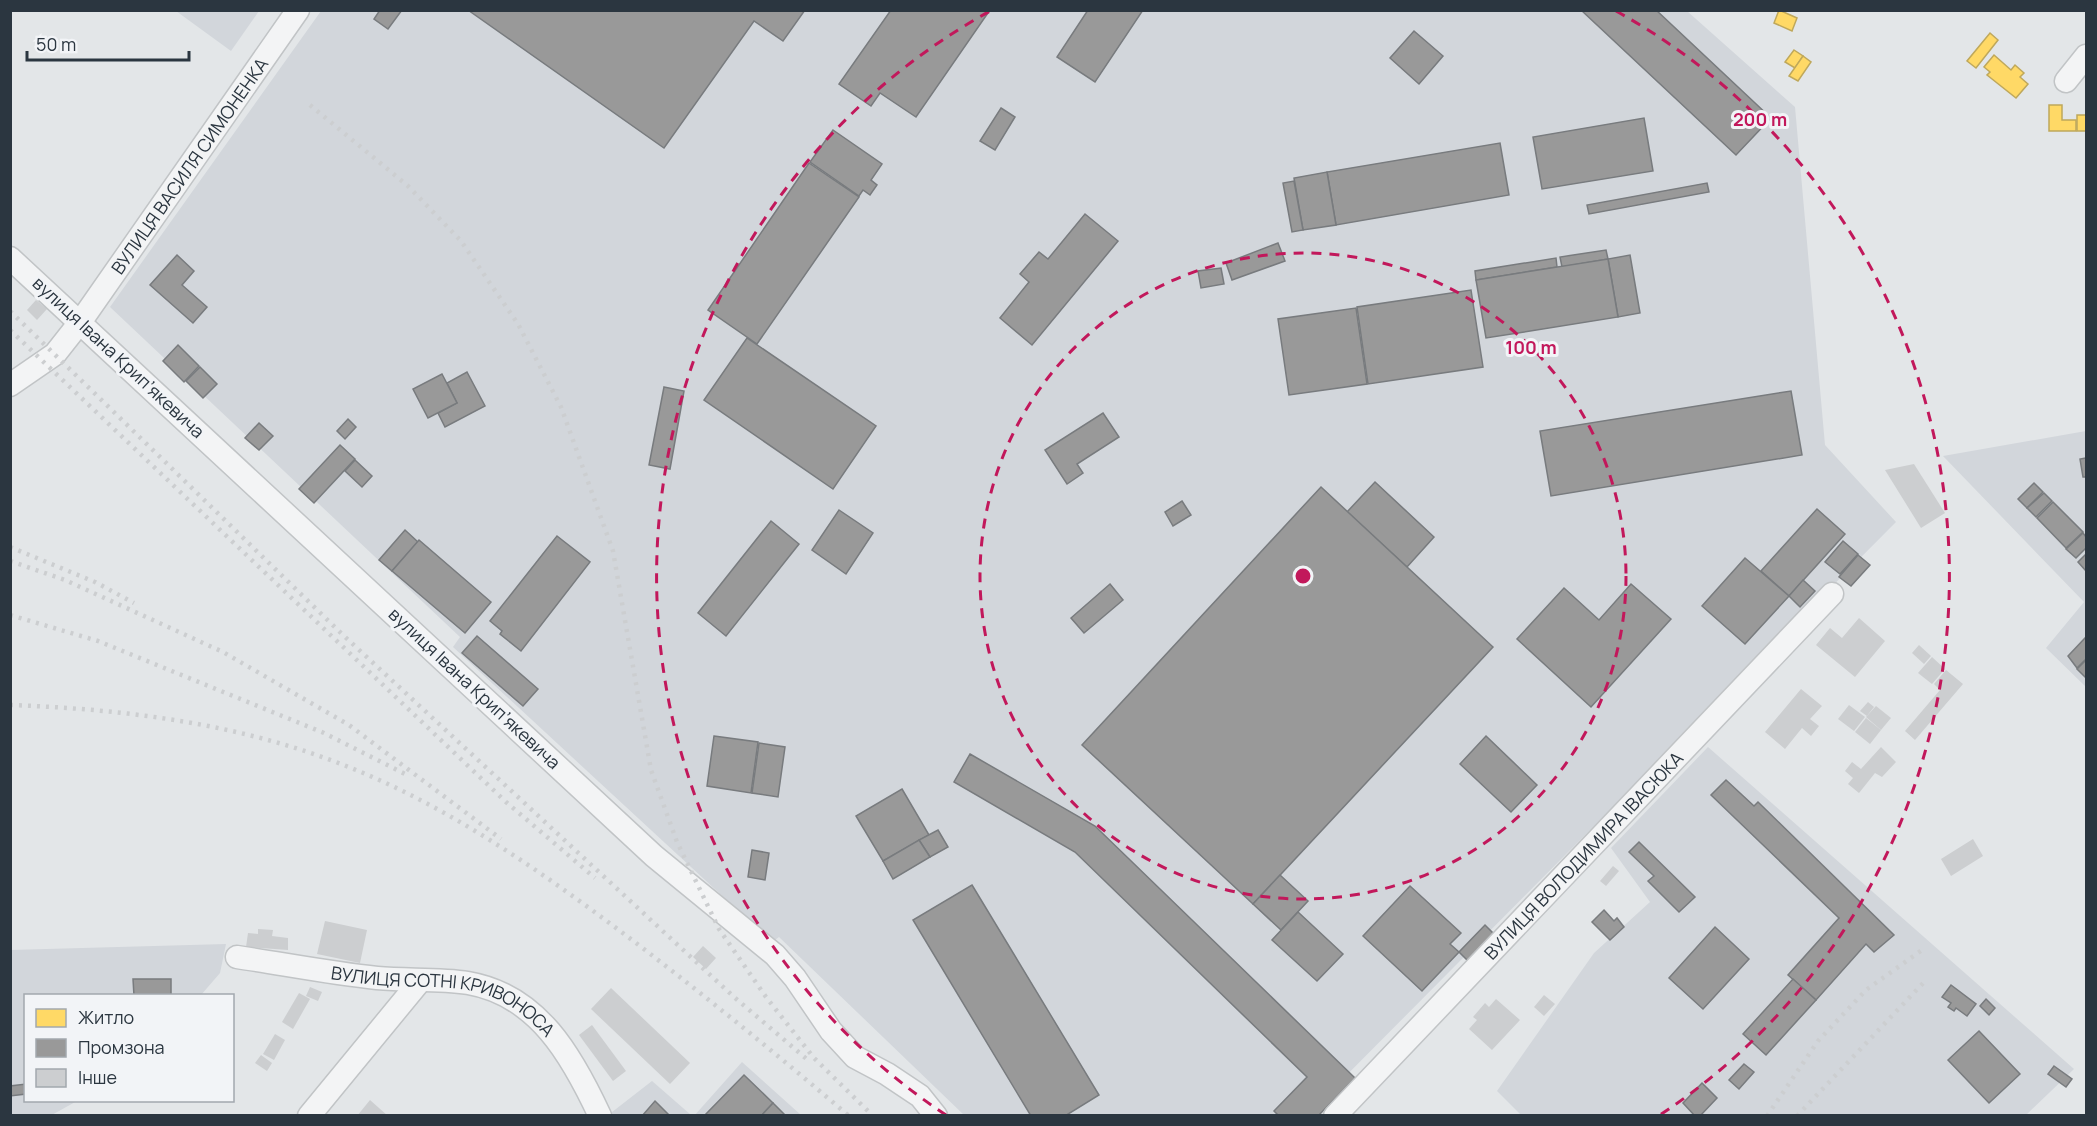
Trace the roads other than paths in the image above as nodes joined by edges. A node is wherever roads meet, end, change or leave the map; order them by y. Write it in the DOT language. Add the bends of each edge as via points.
graph roads {
  1 [pos="298,10"];
  2 [pos="2086,56"];
  3 [pos="2066,81"];
  4 [pos="10,258"];
  5 [pos="81,321"];
  6 [pos="10,385"];
  7 [pos="1832,594"];
  8 [pos="237,957"];
  9 [pos="420,981"];
  10 [pos="309,1116"];
  11 [pos="600,1116"];
  12 [pos="936,1116"];
  13 [pos="1335,1116"];
  1 -- 5 [label="street, ВУЛИЦЯ ВАСИЛЯ СИМОНЕНКА"];
  2 -- 3 [label="street"];
  4 -- 5 [label="street, вулиця Івана Крипʼякевича"];
  5 -- 6 [label="street, ВУЛИЦЯ ВАСИЛЯ СИМОНЕНКА" via="55,354"];
  5 -- 12 [label="street, вулиця Івана Крипʼякевича" via="654,856 775,955 855,1058 920,1096"];
  7 -- 13 [label="street, ВУЛИЦЯ ВОЛОДИМИРА ІВАСЮКА"];
  8 -- 9 [label="street, ВУЛИЦЯ СОТНІ КРИВОНОСА"];
  9 -- 10 [label="street"];
  9 -- 11 [label="street, ВУЛИЦЯ СОТНІ КРИВОНОСА" via="449,981 487,988 530,1010 550,1030"];
}
